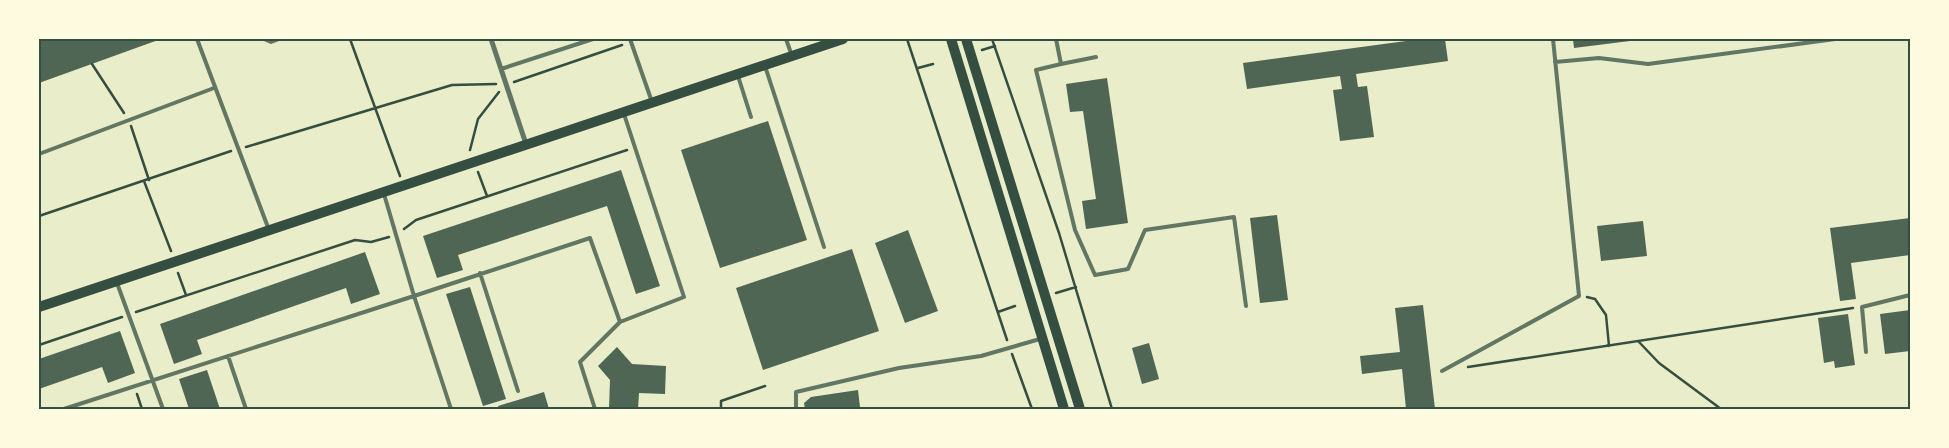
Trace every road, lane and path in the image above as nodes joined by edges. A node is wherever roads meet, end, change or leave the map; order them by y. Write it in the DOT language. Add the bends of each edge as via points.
graph roads {
  1 [pos="197,39"];
  2 [pos="264,39"];
  3 [pos="279,39"];
  4 [pos="350,39"];
  5 [pos="491,39"];
  6 [pos="593,39"];
  7 [pos="786,39"];
  8 [pos="843,39"];
  9 [pos="907,39"];
  10 [pos="951,39"];
  11 [pos="966,39"];
  12 [pos="992,39"];
  13 [pos="1056,39"];
  14 [pos="1553,39"];
  15 [pos="1835,39"];
  16 [pos="630,40"];
  17 [pos="995,46"];
  18 [pos="978,51"];
  19 [pos="792,56"];
  20 [pos="1096,58"];
  21 [pos="1555,62"];
  22 [pos="933,64"];
  23 [pos="1061,64"];
  24 [pos="765,65"];
  25 [pos="501,69"];
  26 [pos="917,69"];
  27 [pos="738,74"];
  28 [pos="506,84"];
  29 [pos="214,88"];
  30 [pos="652,102"];
  31 [pos="376,109"];
  32 [pos="624,112"];
  33 [pos="751,117"];
  34 [pos="526,144"];
  35 [pos="635,147"];
  36 [pos="239,149"];
  37 [pos="39,154"];
  38 [pos="474,162"];
  39 [pos="144,181"];
  40 [pos="404,185"];
  41 [pos="383,192"];
  42 [pos="487,196"];
  43 [pos="39,216"];
  44 [pos="269,230"];
  45 [pos="396,236"];
  46 [pos="824,247"];
  47 [pos="175,262"];
  48 [pos="480,273"];
  49 [pos="116,281"];
  50 [pos="1076,288"];
  51 [pos="1054,293"];
  52 [pos="186,295"];
  53 [pos="1910,295"];
  54 [pos="414,296"];
  55 [pos="1579,296"];
  56 [pos="1015,306"];
  57 [pos="1246,306"];
  58 [pos="39,307"];
  59 [pos="1862,307"];
  60 [pos="998,312"];
  61 [pos="129,315"];
  62 [pos="620,322"];
  63 [pos="1056,333"];
  64 [pos="1042,338"];
  65 [pos="1639,341"];
  66 [pos="39,345"];
  67 [pos="1609,346"];
  68 [pos="1010,348"];
  69 [pos="1866,352"];
  70 [pos="228,356"];
  71 [pos="1442,372"];
  72 [pos="154,380"];
  73 [pos="134,386"];
  74 [pos="765,386"];
  75 [pos="518,391"];
  76 [pos="64,409"];
  77 [pos="142,409"];
  78 [pos="164,409"];
  79 [pos="246,409"];
  80 [pos="451,409"];
  81 [pos="595,409"];
  82 [pos="721,409"];
  83 [pos="796,409"];
  84 [pos="1032,409"];
  85 [pos="1064,409"];
  86 [pos="1080,409"];
  87 [pos="1112,409"];
  88 [pos="1721,409"];
  1 -- 29 [label="lane"];
  2 -- 3 [label="lane" via="271,42"];
  4 -- 31 [label="path"];
  5 -- 25 [label="street"];
  6 -- 25 [label="lane"];
  7 -- 19 [label="lane"];
  8 -- 19 [label="main road"];
  9 -- 26 [label="path"];
  10 -- 64 [label="main road"];
  11 -- 63 [label="main road"];
  12 -- 17 [label="path"];
  13 -- 23 [label="lane"];
  14 -- 21 [label="lane"];
  15 -- 21 [label="lane" via="1648,64 1599,58"];
  16 -- 28 [label="path"];
  16 -- 30 [label="lane"];
  17 -- 18 [label="path"];
  17 -- 50 [label="path"];
  19 -- 24 [label="main road"];
  20 -- 23 [label="lane"];
  21 -- 55 [label="lane"];
  22 -- 26 [label="path"];
  23 -- 57 [label="lane" via="1036,70 1075,230 1095,275 1128,269 1146,230 1234,217"];
  24 -- 27 [label="main road"];
  24 -- 46 [label="lane"];
  25 -- 28 [label="street"];
  26 -- 60 [label="path"];
  27 -- 30 [label="main road"];
  27 -- 33 [label="lane"];
  28 -- 31 [label="path" via="452,85"];
  28 -- 34 [label="street"];
  28 -- 38 [label="path" via="478,119 470,148"];
  29 -- 36 [label="lane"];
  29 -- 37 [label="lane"];
  30 -- 32 [label="main road"];
  31 -- 36 [label="path"];
  31 -- 40 [label="path"];
  32 -- 34 [label="main road"];
  32 -- 35 [label="lane"];
  34 -- 38 [label="main road"];
  35 -- 42 [label="path"];
  35 -- 62 [label="lane" via="684,297"];
  36 -- 39 [label="path"];
  36 -- 44 [label="lane"];
  38 -- 40 [label="main road"];
  38 -- 42 [label="path"];
  39 -- 43 [label="path"];
  39 -- 47 [label="path"];
  40 -- 41 [label="main road"];
  41 -- 44 [label="main road"];
  41 -- 45 [label="lane"];
  42 -- 45 [label="path" via="416,220"];
  44 -- 47 [label="main road"];
  45 -- 52 [label="path" via="371,242 355,240"];
  45 -- 54 [label="lane"];
  47 -- 49 [label="main road"];
  47 -- 52 [label="path"];
  48 -- 54 [label="lane"];
  48 -- 62 [label="lane" via="590,238"];
  48 -- 75 [label="lane"];
  49 -- 58 [label="main road"];
  49 -- 61 [label="lane"];
  50 -- 51 [label="path"];
  50 -- 87 [label="path"];
  52 -- 61 [label="path"];
  53 -- 59 [label="lane"];
  54 -- 70 [label="lane"];
  54 -- 80 [label="lane"];
  55 -- 67 [label="path" via="1595,299 1606,315"];
  55 -- 71 [label="lane"];
  56 -- 60 [label="path"];
  59 -- 65 [label="path"];
  59 -- 69 [label="lane"];
  60 -- 68 [label="path"];
  61 -- 66 [label="path"];
  61 -- 72 [label="lane"];
  62 -- 81 [label="lane" via="580,362"];
  63 -- 64 [label="main road"];
  63 -- 86 [label="main road"];
  64 -- 68 [label="lane"];
  64 -- 85 [label="main road"];
  65 -- 67 [label="path"];
  65 -- 88 [label="path" via="1659,363"];
  67 -- 71 [label="path"];
  68 -- 83 [label="lane" via="951,362 898,368 796,392"];
  68 -- 84 [label="path"];
  70 -- 72 [label="lane"];
  70 -- 79 [label="lane"];
  72 -- 73 [label="lane"];
  72 -- 78 [label="lane"];
  73 -- 76 [label="lane"];
  73 -- 77 [label="path"];
  74 -- 82 [label="path" via="721,401"];
}
